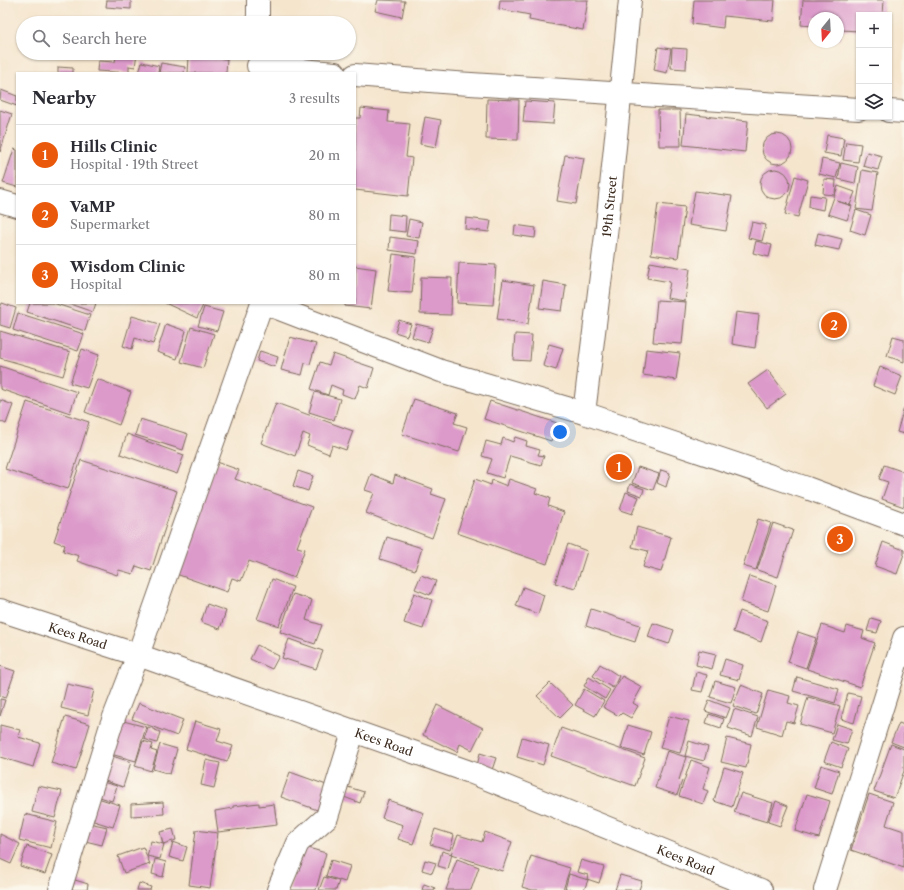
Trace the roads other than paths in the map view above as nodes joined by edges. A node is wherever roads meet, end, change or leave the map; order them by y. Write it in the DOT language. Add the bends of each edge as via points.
graph roads {
  1 [pos="258,0"];
  2 [pos="630,0"];
  3 [pos="258,16"];
  4 [pos="257,64"];
  5 [pos="326,72"];
  6 [pos="356,75"];
  7 [pos="621,94"];
  8 [pos="856,109"];
  9 [pos="892,111"];
  10 [pos="904,112"];
  11 [pos="0,201"];
  12 [pos="16,206"];
  13 [pos="263,304"];
  14 [pos="266,304"];
  15 [pos="584,413"];
  16 [pos="904,524"];
  17 [pos="0,610"];
  18 [pos="904,638"];
  19 [pos="138,655"];
  20 [pos="353,732"];
  21 [pos="60,890"];
  22 [pos="278,890"];
  23 [pos="761,890"];
  24 [pos="825,890"];
  1 -- 3 [label="street"];
  2 -- 7 [label="street, 19th Street"];
  4 -- 5 [label="street"];
  6 -- 7 [label="street"];
  7 -- 8 [label="street"];
  7 -- 15 [label="street, 19th Street"];
  9 -- 10 [label="street"];
  11 -- 12 [label="street"];
  13 -- 19 [label="street"];
  14 -- 15 [label="street" via="441,371"];
  15 -- 16 [label="street"];
  17 -- 19 [label="street, Kees Road"];
  18 -- 24 [label="street"];
  19 -- 20 [label="street, Kees Road"];
  19 -- 21 [label="street" via="111,725"];
  20 -- 22 [label="street" via="326,817 298,843"];
  20 -- 23 [label="street, Kees Road" via="470,772"];
}
